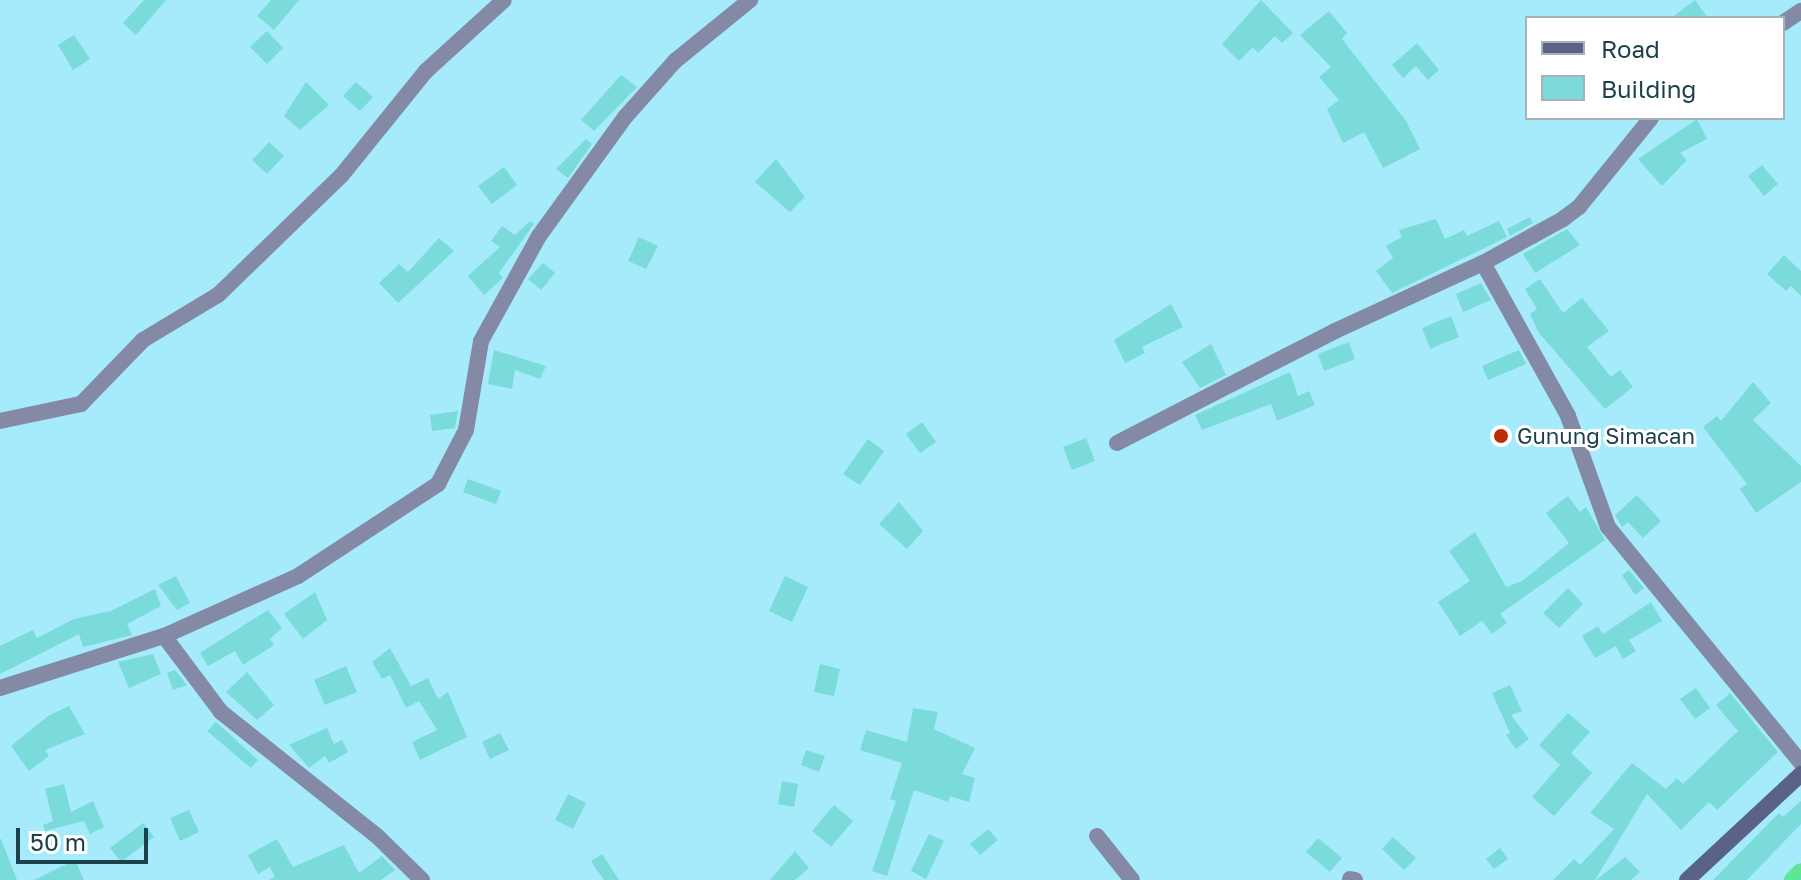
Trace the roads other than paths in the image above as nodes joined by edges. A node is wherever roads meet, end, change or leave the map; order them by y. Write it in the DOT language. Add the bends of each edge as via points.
graph roads {
  1 [pos="504,0"];
  2 [pos="750,0"];
  3 [pos="1649,120"];
  4 [pos="1483,263"];
  5 [pos="0,421"];
  6 [pos="1117,443"];
  7 [pos="164,636"];
  8 [pos="0,688"];
  9 [pos="1801,763"];
  10 [pos="1801,774"];
  11 [pos="1097,836"];
  12 [pos="422,880"];
  13 [pos="1132,880"];
  14 [pos="1687,880"];
  1 -- 5 [label="street" via="426,71 341,176 218,295 143,340 81,404"];
  2 -- 7 [label="street" via="665,72 539,236 481,341 466,430 438,484 298,576"];
  3 -- 4 [label="street" via="1579,207"];
  4 -- 6 [label="street" via="1335,331"];
  4 -- 9 [label="street" via="1568,416 1608,527"];
  7 -- 8 [label="street"];
  7 -- 12 [label="street" via="221,712 377,836"];
  10 -- 14 [label="main road"];
  11 -- 13 [label="street"];
}
